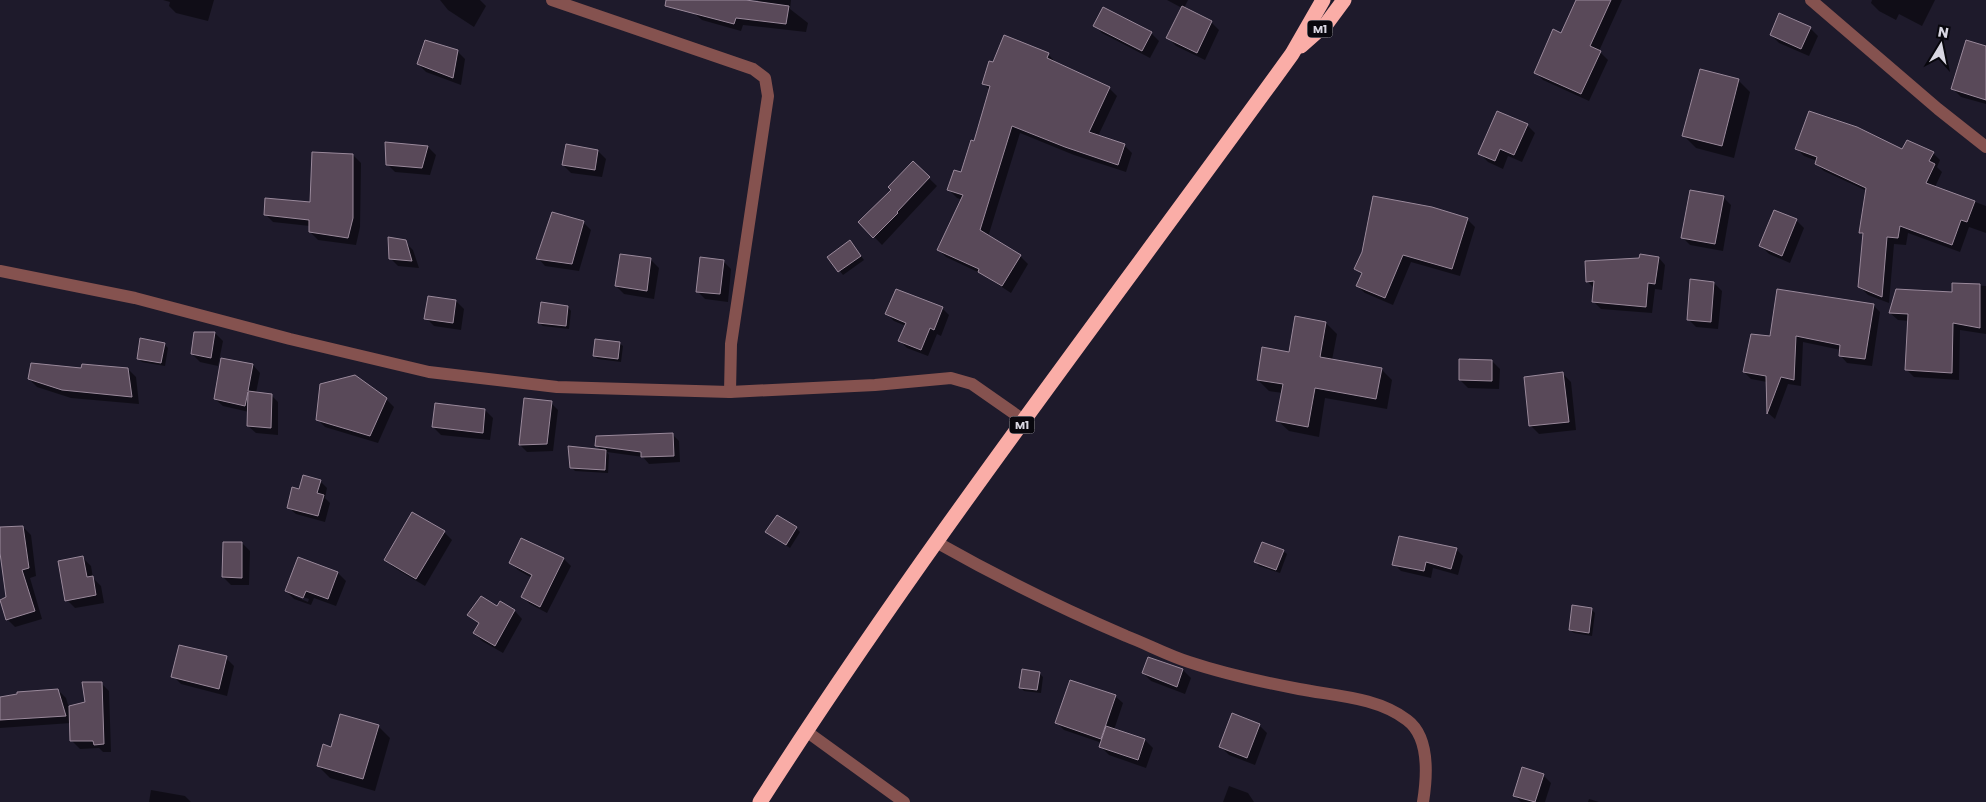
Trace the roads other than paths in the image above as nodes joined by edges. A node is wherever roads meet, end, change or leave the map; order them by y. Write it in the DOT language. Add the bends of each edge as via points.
graph roads {
  1 [pos="552,0"];
  2 [pos="1322,0"];
  3 [pos="1344,0"];
  4 [pos="1811,0"];
  5 [pos="1292,54"];
  6 [pos="1986,146"];
  7 [pos="0,271"];
  8 [pos="730,392"];
  9 [pos="1025,421"];
  10 [pos="936,542"];
  11 [pos="806,731"];
  12 [pos="760,802"];
  13 [pos="904,802"];
  14 [pos="1423,802"];
  1 -- 8 [label="street" via="753,69 765,78 768,96 732,344"];
  2 -- 5 [label="highway, M1"];
  3 -- 5 [label="highway, M1" via="1327,22"];
  4 -- 6 [label="street"];
  5 -- 9 [label="highway, M1"];
  7 -- 8 [label="street" via="135,298 429,372 557,387"];
  8 -- 9 [label="street" via="951,378 972,384"];
  9 -- 10 [label="highway, M1"];
  10 -- 11 [label="highway, M1"];
  10 -- 14 [label="street" via="1062,609 1187,662 1244,678 1362,700 1388,708 1409,721 1418,734 1425,753"];
  11 -- 12 [label="highway, M1"];
  11 -- 13 [label="street"];
}
